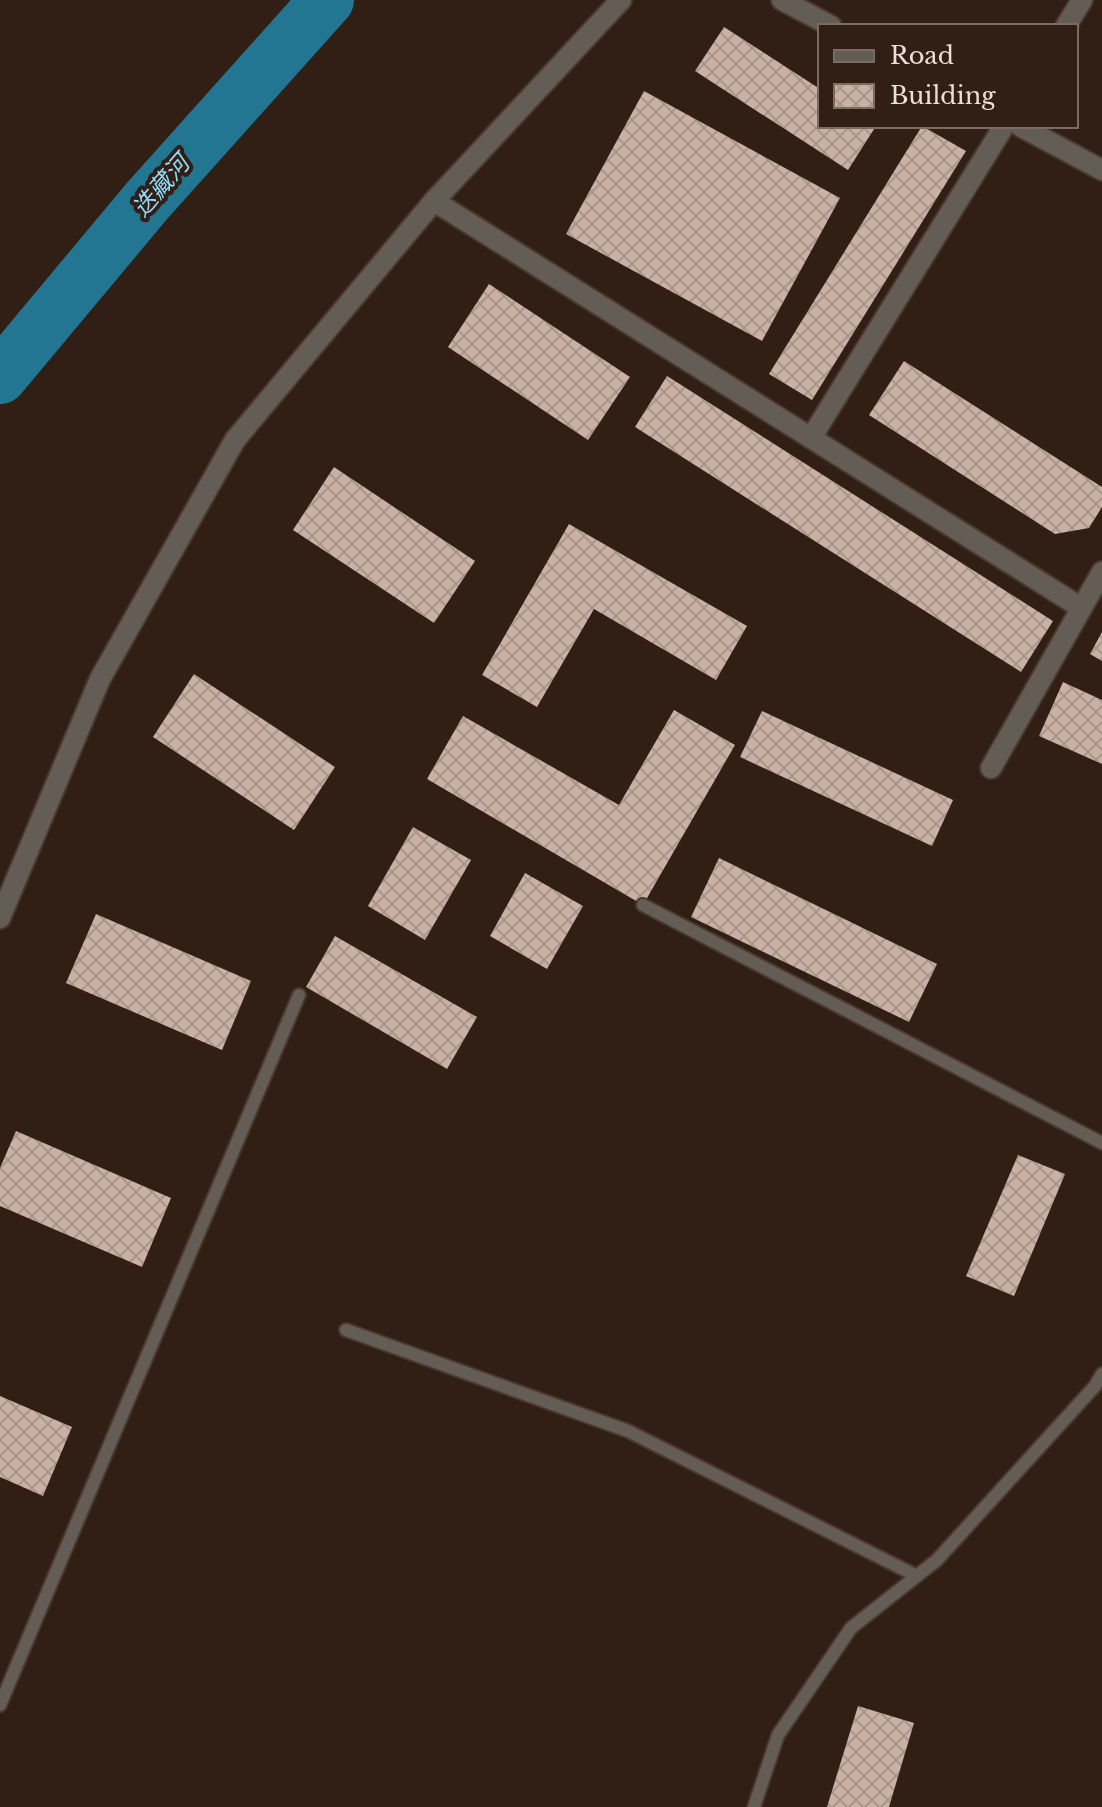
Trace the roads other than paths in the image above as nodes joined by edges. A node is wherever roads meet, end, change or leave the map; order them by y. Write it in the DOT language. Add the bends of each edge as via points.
graph roads {
  1 [pos="621,0"];
  2 [pos="782,0"];
  3 [pos="1082,0"];
  4 [pos="827,24"];
  5 [pos="1067,24"];
  6 [pos="1003,128"];
  7 [pos="1024,128"];
  8 [pos="1102,170"];
  9 [pos="434,201"];
  10 [pos="811,438"];
  11 [pos="1102,572"];
  12 [pos="1080,607"];
  13 [pos="991,768"];
  14 [pos="643,905"];
  15 [pos="0,918"];
  16 [pos="299,995"];
  17 [pos="1102,1143"];
  18 [pos="346,1330"];
  19 [pos="1102,1374"];
  20 [pos="917,1576"];
  21 [pos="0,1705"];
  22 [pos="754,1807"];
  1 -- 9 [label="street"];
  2 -- 4 [label="street"];
  3 -- 5 [label="street"];
  6 -- 10 [label="street"];
  7 -- 8 [label="street"];
  9 -- 10 [label="street"];
  9 -- 15 [label="street" via="235,440 100,679"];
  10 -- 12 [label="street"];
  11 -- 12 [label="street"];
  12 -- 13 [label="street"];
  14 -- 17 [label="lane"];
  16 -- 21 [label="lane"];
  18 -- 20 [label="lane" via="628,1431"];
  19 -- 20 [label="lane"];
  20 -- 22 [label="lane" via="851,1628 778,1735"];
}
